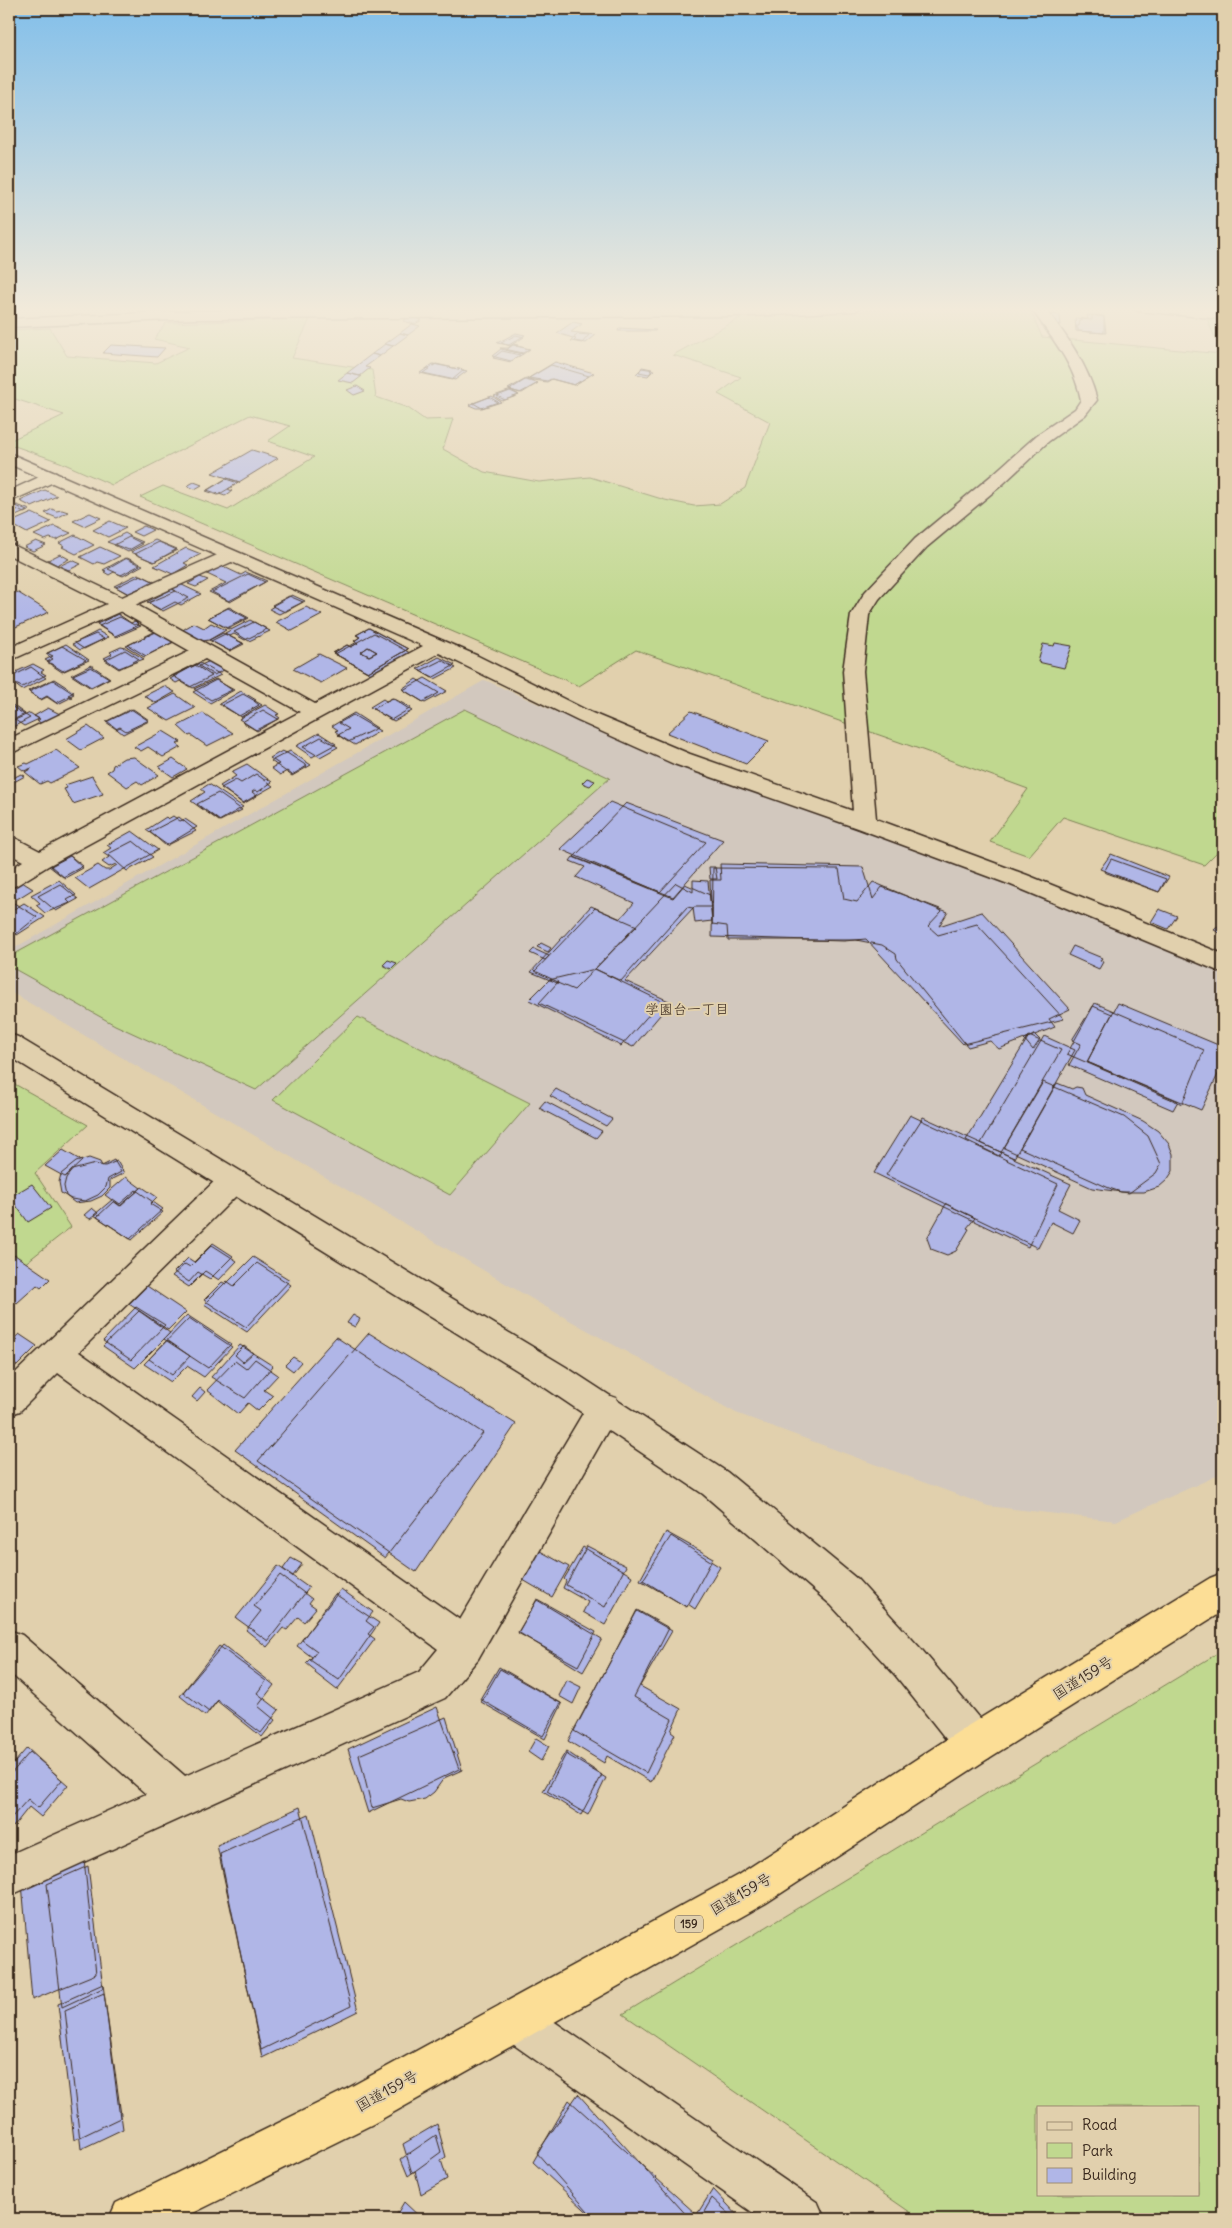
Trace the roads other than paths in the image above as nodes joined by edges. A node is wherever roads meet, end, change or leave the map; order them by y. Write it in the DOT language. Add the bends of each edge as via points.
graph roads {
  1 [pos="1081,411"];
  2 [pos="9,458"];
  3 [pos="50,477"];
  4 [pos="9,497"];
  5 [pos="9,548"];
  6 [pos="230,556"];
  7 [pos="121,604"];
  8 [pos="438,646"];
  9 [pos="205,651"];
  10 [pos="9,655"];
  11 [pos="317,713"];
  12 [pos="9,747"];
  13 [pos="865,822"];
  14 [pos="9,844"];
  15 [pos="40,861"];
  16 [pos="9,880"];
  17 [pos="1223,964"];
  18 [pos="9,1044"];
  19 [pos="233,1181"];
  20 [pos="56,1354"];
  21 [pos="9,1400"];
  22 [pos="604,1409"];
  23 [pos="1223,1591"];
  24 [pos="466,1646"];
  25 [pos="9,1648"];
  26 [pos="975,1744"];
  27 [pos="181,1799"];
  28 [pos="9,1876"];
  29 [pos="515,2020"];
  30 [pos="132,2219"];
  31 [pos="802,2219"];
  1 -- 13 [label="street" via="1043,438 921,544 872,596 860,615 853,671"];
  2 -- 3 [label="street"];
  3 -- 4 [label="street"];
  3 -- 6 [label="street"];
  5 -- 7 [label="street"];
  6 -- 7 [label="street"];
  6 -- 8 [label="street"];
  7 -- 9 [label="street"];
  7 -- 10 [label="street"];
  8 -- 11 [label="street"];
  8 -- 13 [label="street" via="585,718 682,759"];
  9 -- 11 [label="street"];
  9 -- 12 [label="street"];
  11 -- 15 [label="street"];
  13 -- 17 [label="street" via="1019,880"];
  14 -- 15 [label="street"];
  15 -- 16 [label="street"];
  18 -- 19 [label="street"];
  19 -- 20 [label="street"];
  19 -- 22 [label="street"];
  20 -- 21 [label="street"];
  20 -- 24 [label="street"];
  22 -- 24 [label="street"];
  22 -- 26 [label="street" via="715,1483 844,1592"];
  23 -- 26 [label="highway, 国道159号 / 159"];
  24 -- 27 [label="street" via="432,1685"];
  25 -- 27 [label="street"];
  26 -- 29 [label="highway, 国道159号 / 159" via="752,1889"];
  27 -- 28 [label="street"];
  29 -- 30 [label="highway, 国道159号 / 159" via="357,2108"];
  29 -- 31 [label="street"];
}
